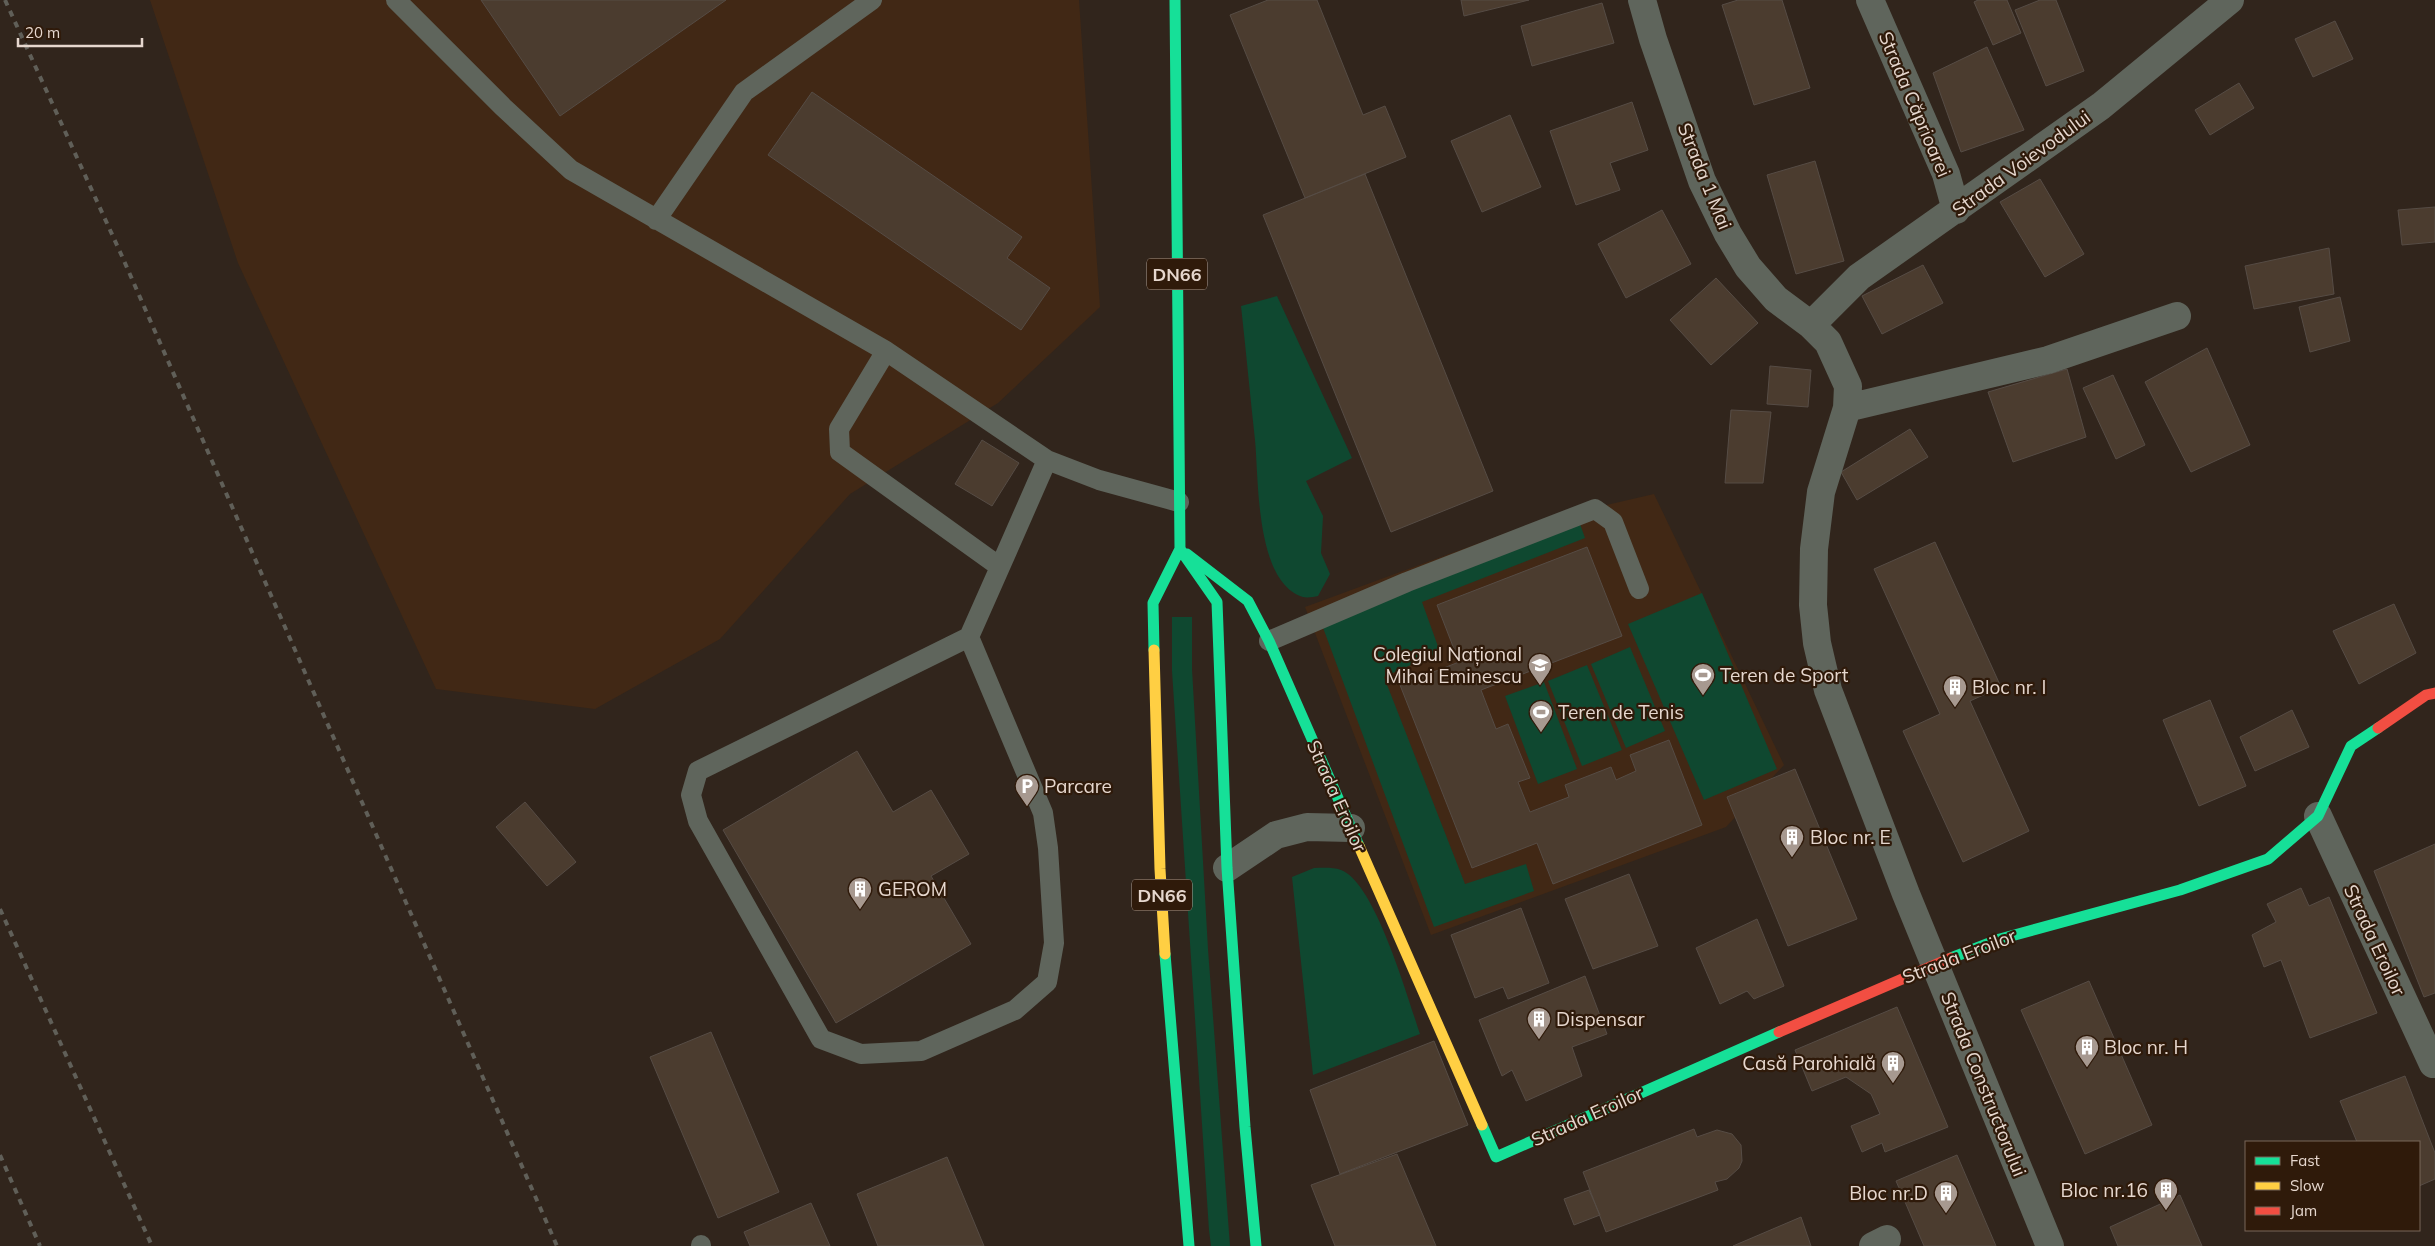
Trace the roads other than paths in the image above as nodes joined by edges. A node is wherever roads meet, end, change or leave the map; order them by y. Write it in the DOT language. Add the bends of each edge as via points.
graph roads {
  1 [pos="396,0"];
  2 [pos="872,0"];
  3 [pos="1176,0"];
  4 [pos="1642,0"];
  5 [pos="1870,0"];
  6 [pos="2230,0"];
  7 [pos="1956,210"];
  8 [pos="656,220"];
  9 [pos="2177,316"];
  10 [pos="1811,325"];
  11 [pos="886,351"];
  12 [pos="1847,408"];
  13 [pos="1047,460"];
  14 [pos="1179,502"];
  15 [pos="1180,549"];
  16 [pos="1000,567"];
  17 [pos="1639,589"];
  18 [pos="969,637"];
  19 [pos="1269,641"];
  20 [pos="2435,692"];
  21 [pos="2318,816"];
  22 [pos="1351,828"];
  23 [pos="1227,868"];
  24 [pos="1934,964"];
  25 [pos="2433,1064"];
  26 [pos="1189,1246"];
  27 [pos="1256,1246"];
  28 [pos="2050,1246"];
  1 -- 8 [label="lane" via="571,170"];
  2 -- 8 [label="lane" via="744,92"];
  3 -- 14 [label="main road, DN66"];
  4 -- 10 [label="street, Strada 1 Mai" via="1702,181 1728,234 1748,267 1776,298"];
  5 -- 7 [label="street, Strada Căprioarei" via="1946,174"];
  6 -- 7 [label="street, Strada Voievodului" via="2101,106"];
  7 -- 10 [label="street, Strada Voievodului" via="1859,277"];
  8 -- 11 [label="lane"];
  9 -- 12 [label="street" via="2048,360"];
  10 -- 12 [label="street, Strada Constructorului" via="1828,342 1839,365 1848,386"];
  11 -- 13 [label="lane"];
  11 -- 16 [label="lane" via="839,429 840,452"];
  12 -- 24 [label="street, Strada Constructorului" via="1821,492 1816,530 1813,604 1817,643 1828,690"];
  13 -- 14 [label="lane" via="1099,480"];
  13 -- 16 [label="lane"];
  14 -- 15 [label="main road, DN66"];
  15 -- 19 [label="main road, Strada Eroilor" via="1248,601"];
  15 -- 23 [label="main road" via="1217,602"];
  15 -- 26 [label="main road, DN66" via="1153,603 1166,972"];
  16 -- 18 [label="lane"];
  17 -- 19 [label="lane" via="1613,522 1595,509 1408,582"];
  18 -- 18 [label="lane" via="698,771 691,795 698,821 821,1039 860,1054 921,1051 1015,1010 1047,982 1054,943 1048,848 1042,813"];
  19 -- 22 [label="main road, Strada Eroilor"];
  20 -- 21 [label="main road, Strada Eroilor" via="2351,746"];
  21 -- 24 [label="main road, Strada Eroilor" via="2268,860 2180,890 2000,939"];
  21 -- 25 [label="street, Strada Eroilor"];
  22 -- 23 [label="street" via="1306,827 1276,835"];
  22 -- 24 [label="main road, Strada Eroilor" via="1496,1157"];
  23 -- 27 [label="main road"];
  24 -- 28 [label="street, Strada Constructorului"];
}
